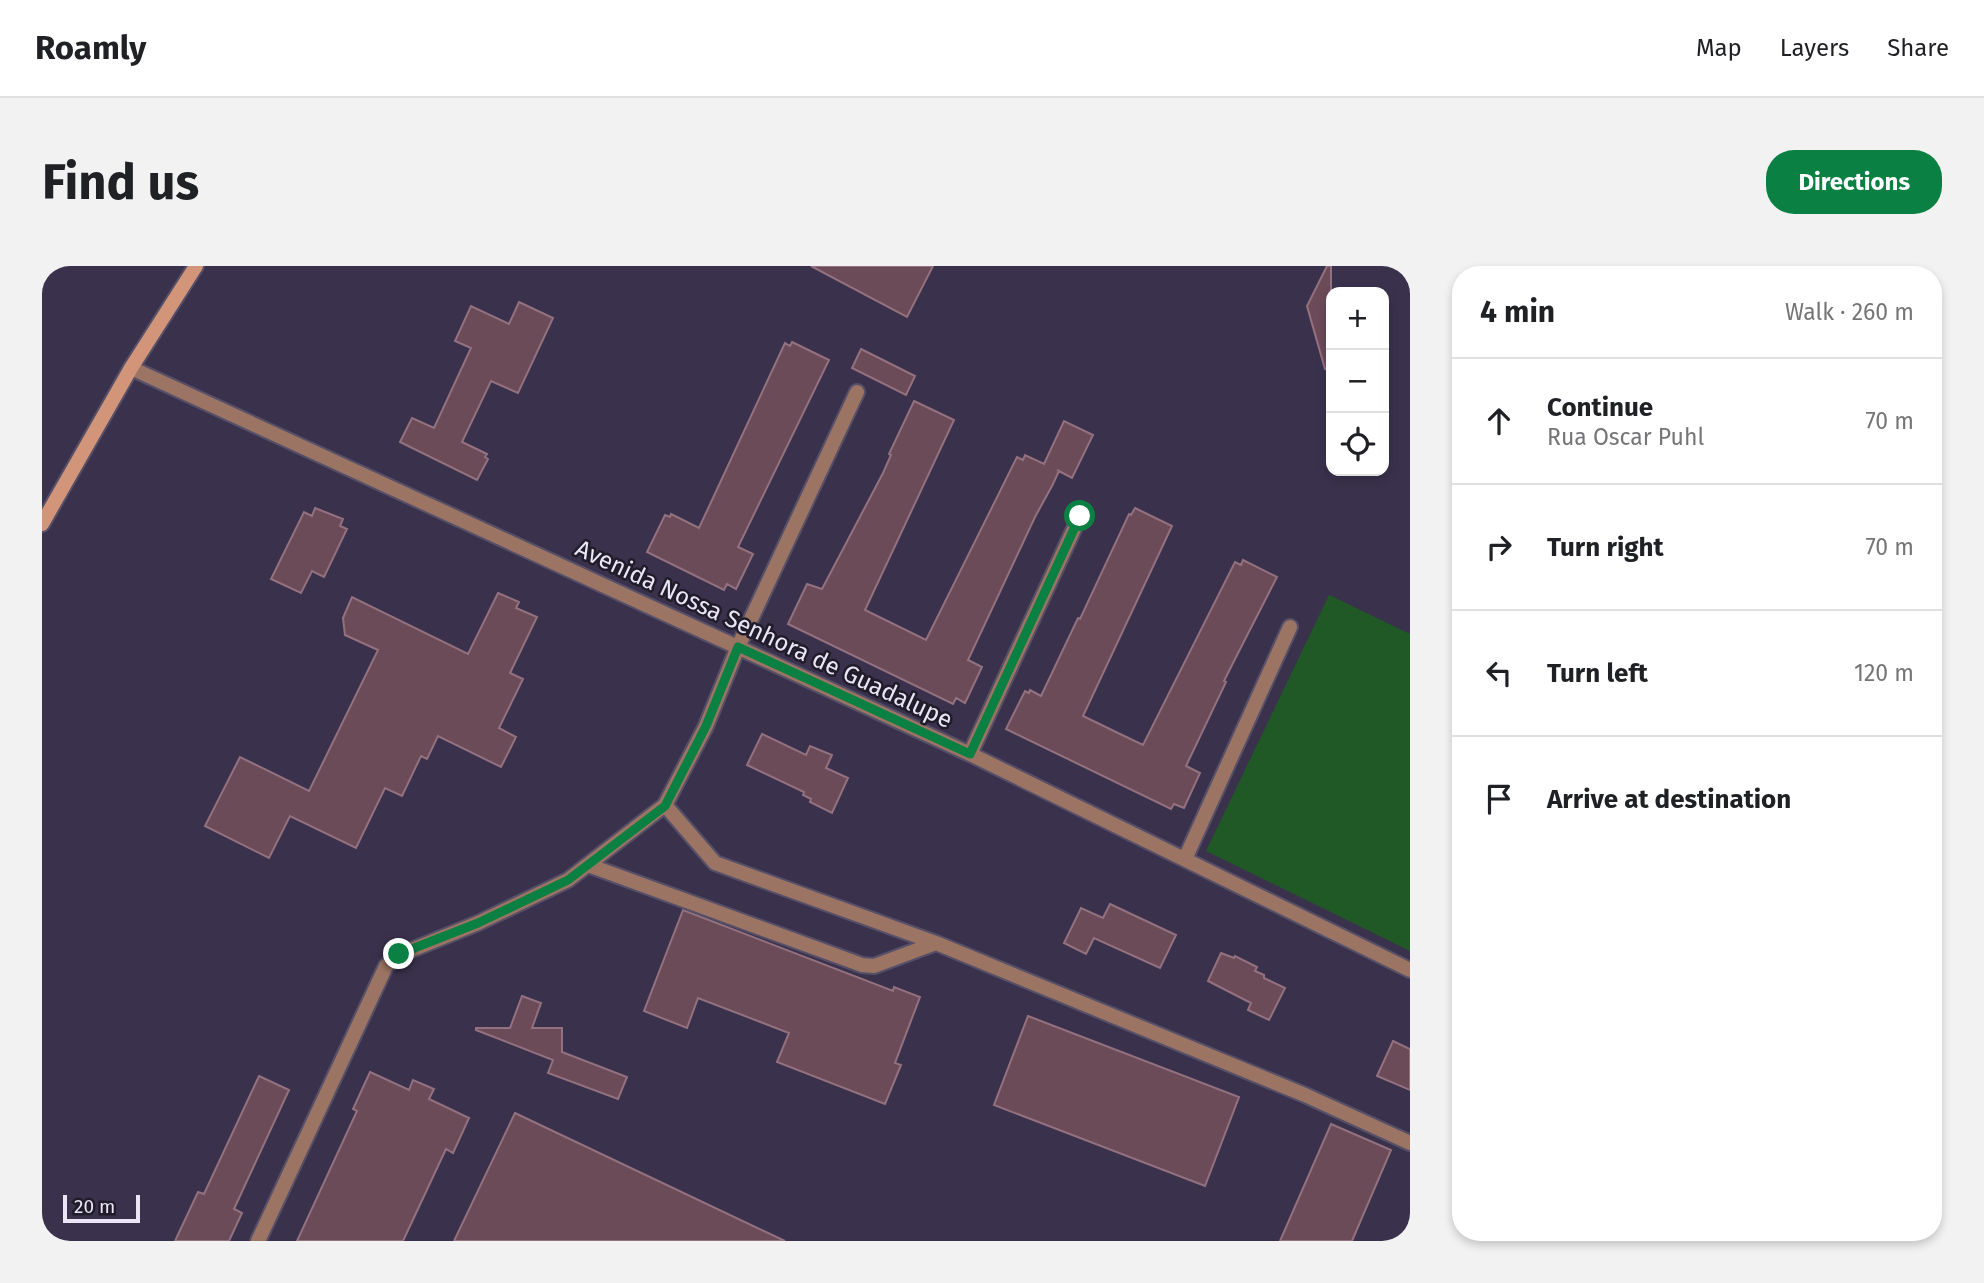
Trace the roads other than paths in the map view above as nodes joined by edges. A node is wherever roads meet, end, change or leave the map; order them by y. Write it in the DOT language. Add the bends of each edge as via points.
graph roads {
  1 [pos="196,266"];
  2 [pos="131,368"];
  3 [pos="857,392"];
  4 [pos="1080,516"];
  5 [pos="42,524"];
  6 [pos="1290,627"];
  7 [pos="738,647"];
  8 [pos="970,754"];
  9 [pos="665,806"];
  10 [pos="1185,859"];
  11 [pos="588,864"];
  12 [pos="936,943"];
  13 [pos="1410,970"];
  14 [pos="1410,1143"];
  15 [pos="258,1241"];
  1 -- 2 [label="main road"];
  2 -- 5 [label="main road"];
  2 -- 7 [label="street, Avenida Nossa Senhora de Guadalupe"];
  3 -- 7 [label="street"];
  4 -- 8 [label="street"];
  6 -- 10 [label="street"];
  7 -- 8 [label="street, Avenida Nossa Senhora de Guadalupe"];
  7 -- 9 [label="street" via="706,726"];
  8 -- 10 [label="street, Avenida Nossa Senhora de Guadalupe"];
  9 -- 11 [label="street"];
  9 -- 12 [label="street" via="715,863"];
  10 -- 13 [label="street, Avenida Nossa Senhora de Guadalupe"];
  11 -- 12 [label="street" via="862,965 874,966"];
  11 -- 15 [label="street" via="568,880 399,954 386,966"];
  12 -- 14 [label="street"];
}
